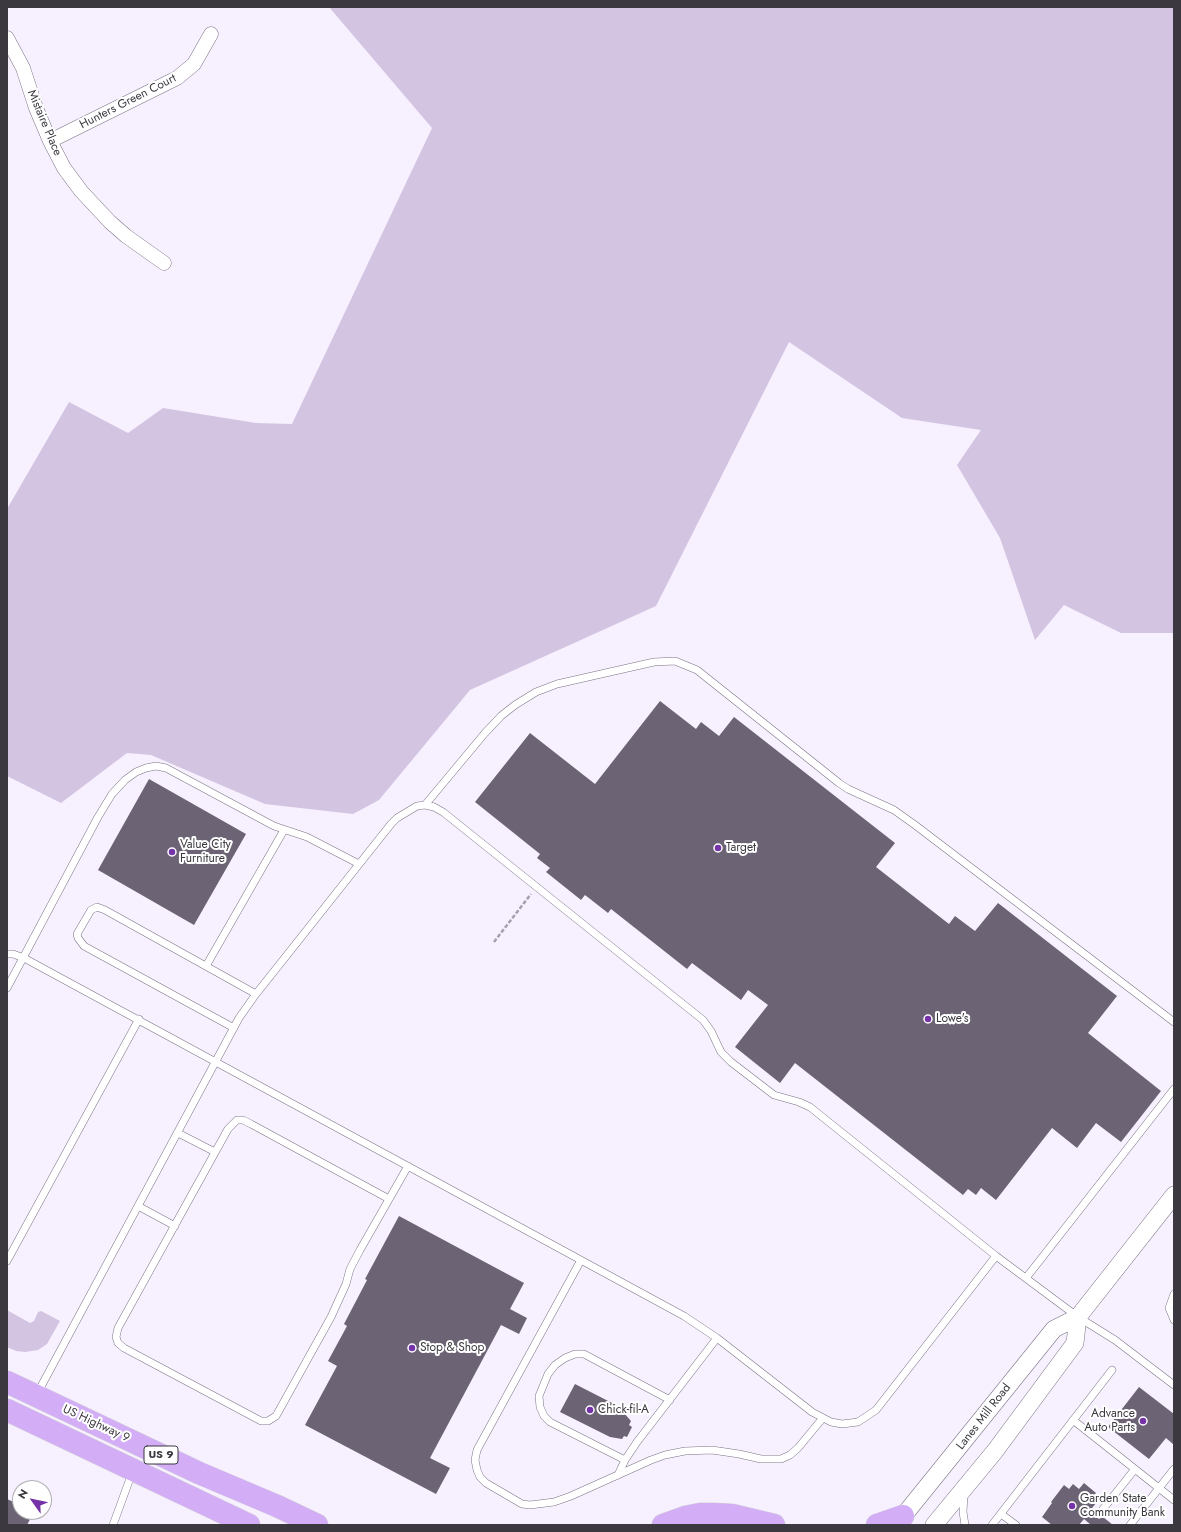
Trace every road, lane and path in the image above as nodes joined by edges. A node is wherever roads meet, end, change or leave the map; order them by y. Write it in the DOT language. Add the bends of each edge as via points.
graph roads {
  1 [pos="211,34"];
  2 [pos="7,38"];
  3 [pos="50,141"];
  4 [pos="164,263"];
  5 [pos="425,805"];
  6 [pos="284,830"];
  7 [pos="359,864"];
  8 [pos="539,889"];
  9 [pos="494,942"];
  10 [pos="7,954"];
  11 [pos="24,958"];
  12 [pos="206,966"];
  13 [pos="7,988"];
  14 [pos="256,994"];
  15 [pos="139,1020"];
  16 [pos="1174,1022"];
  17 [pos="234,1028"];
  18 [pos="216,1061"];
  19 [pos="1174,1089"];
  20 [pos="178,1133"];
  21 [pos="215,1152"];
  22 [pos="408,1166"];
  23 [pos="1174,1195"];
  24 [pos="389,1199"];
  25 [pos="138,1206"];
  26 [pos="174,1226"];
  27 [pos="996,1256"];
  28 [pos="581,1260"];
  29 [pos="7,1261"];
  30 [pos="1026,1278"];
  31 [pos="1174,1294"];
  32 [pos="1078,1317"];
  33 [pos="1174,1320"];
  34 [pos="717,1338"];
  35 [pos="1112,1370"];
  36 [pos="7,1382"];
  37 [pos="1174,1385"];
  38 [pos="36,1396"];
  39 [pos="670,1400"];
  40 [pos="7,1410"];
  41 [pos="822,1419"];
  42 [pos="1073,1420"];
  43 [pos="625,1460"];
  44 [pos="1135,1469"];
  45 [pos="1174,1469"];
  46 [pos="133,1470"];
  47 [pos="618,1475"];
  48 [pos="1159,1488"];
  49 [pos="964,1489"];
  50 [pos="1174,1500"];
  51 [pos="1001,1514"];
  52 [pos="1099,1514"];
  53 [pos="899,1520"];
  54 [pos="113,1525"];
  55 [pos="249,1525"];
  56 [pos="316,1525"];
  57 [pos="663,1525"];
  58 [pos="774,1525"];
  59 [pos="877,1525"];
  60 [pos="934,1525"];
  61 [pos="965,1525"];
  62 [pos="992,1525"];
  63 [pos="1016,1525"];
  64 [pos="1130,1525"];
  1 -- 3 [label="street, Hunters Green Court" via="194,64 177,78"];
  2 -- 3 [label="street, Mistaire Place" via="23,68"];
  3 -- 4 [label="street, Mistaire Place" via="64,168 90,201 126,236"];
  5 -- 7 [label="lane" via="417,806 397,818"];
  5 -- 8 [label="lane" via="443,812"];
  5 -- 16 [label="lane" via="501,716 536,692 557,684 654,662 675,661 696,670 839,783 894,810 916,825"];
  6 -- 7 [label="lane" via="314,840"];
  6 -- 11 [label="lane" via="166,768 156,766 136,772 112,794"];
  6 -- 12 [label="lane"];
  7 -- 14 [label="lane"];
  8 -- 9 [label="path" via="530,894"];
  8 -- 27 [label="lane" via="706,1022 722,1052 731,1062 774,1095 810,1107"];
  10 -- 11 [label="lane"];
  11 -- 13 [label="lane"];
  11 -- 15 [label="lane"];
  12 -- 14 [label="lane"];
  12 -- 17 [label="lane" via="96,907 91,910 78,934 84,946"];
  14 -- 17 [label="lane"];
  15 -- 18 [label="lane"];
  15 -- 29 [label="lane"];
  17 -- 18 [label="lane"];
  18 -- 20 [label="lane"];
  18 -- 22 [label="lane"];
  19 -- 30 [label="lane"];
  20 -- 21 [label="lane"];
  20 -- 25 [label="lane"];
  21 -- 24 [label="lane" via="228,1129 237,1120 243,1120"];
  21 -- 26 [label="lane"];
  22 -- 24 [label="lane"];
  22 -- 28 [label="lane"];
  23 -- 32 [label="street, Lanes Mill Road"];
  24 -- 26 [label="lane" via="350,1269 331,1317 276,1416 268,1422 261,1421 124,1348 118,1342 118,1328"];
  25 -- 26 [label="lane"];
  25 -- 38 [label="lane"];
  27 -- 30 [label="lane"];
  27 -- 41 [label="lane" via="876,1410 866,1418 849,1424"];
  28 -- 34 [label="lane" via="684,1316"];
  28 -- 47 [label="lane" via="477,1450 475,1460 480,1477 486,1483 522,1504 530,1505 554,1502"];
  30 -- 32 [label="lane"];
  31 -- 33 [label="lane" via="1169,1308"];
  32 -- 37 [label="lane" via="1115,1340"];
  32 -- 49 [label="street" via="1075,1343"];
  32 -- 53 [label="street, Lanes Mill Road" via="1054,1329 957,1452"];
  34 -- 39 [label="lane"];
  34 -- 41 [label="lane"];
  35 -- 42 [label="lane"];
  36 -- 38 [label="highway, US Highway 9 / US 9"];
  38 -- 56 [label="highway, US Highway 9 / US 9"];
  39 -- 43 [label="lane"];
  39 -- 43 [label="lane" via="584,1354 564,1358 548,1374 539,1396 544,1416 550,1422"];
  40 -- 46 [label="highway, US 9"];
  41 -- 47 [label="lane" via="798,1448 781,1459 761,1459 726,1451 696,1450 665,1455"];
  42 -- 44 [label="lane"];
  42 -- 51 [label="lane"];
  43 -- 47 [label="lane"];
  44 -- 48 [label="lane"];
  44 -- 52 [label="lane"];
  45 -- 48 [label="lane"];
  46 -- 54 [label="lane"];
  46 -- 55 [label="highway, US 9"];
  48 -- 50 [label="lane"];
  48 -- 64 [label="lane"];
  49 -- 60 [label="street"];
  49 -- 61 [label="lane"];
  51 -- 62 [label="lane"];
  51 -- 63 [label="lane"];
  53 -- 59 [label="highway"];
  57 -- 58 [label="highway" via="684,1517 714,1514 732,1515"];
}
